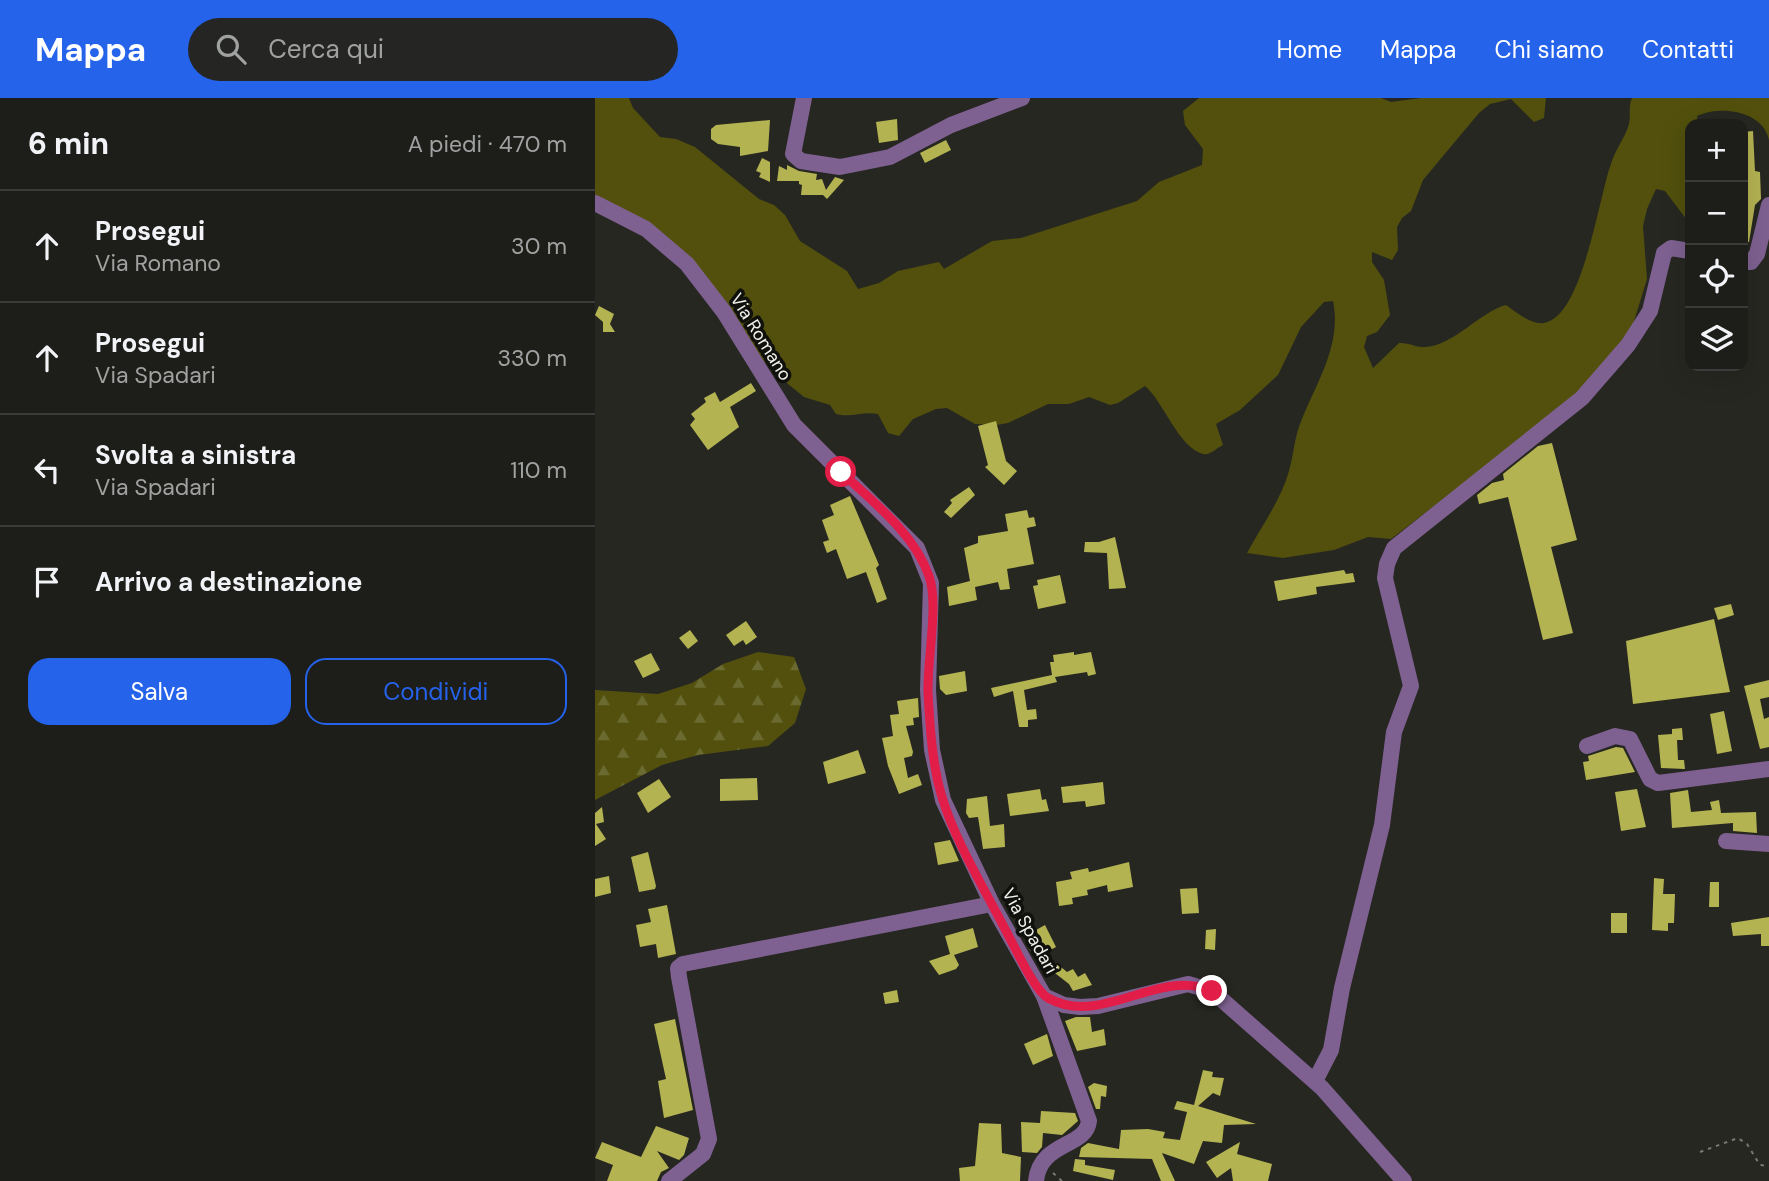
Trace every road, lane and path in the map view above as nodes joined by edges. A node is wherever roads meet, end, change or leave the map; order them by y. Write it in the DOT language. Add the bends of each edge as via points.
graph roads {
  1 [pos="804,98"];
  2 [pos="1021,98"];
  3 [pos="595,203"];
  4 [pos="1769,205"];
  5 [pos="1685,250"];
  6 [pos="1748,262"];
  7 [pos="880,509"];
  8 [pos="1587,746"];
  9 [pos="1769,769"];
  10 [pos="1726,841"];
  11 [pos="1769,844"];
  12 [pos="992,904"];
  13 [pos="1044,996"];
  14 [pos="1315,1081"];
  15 [pos="1700,1152"];
  16 [pos="1769,1166"];
  17 [pos="669,1181"];
  18 [pos="1036,1181"];
  19 [pos="1404,1181"];
  1 -- 2 [label="street" via="793,154 801,161 840,167 903,152 951,125"];
  3 -- 7 [label="street, Via Romano" via="646,229 687,264 724,312 794,425"];
  4 -- 6 [label="street" via="1757,254"];
  5 -- 14 [label="street" via="1671,248 1664,253 1650,311 1628,345 1582,398 1394,548 1385,578 1411,686 1394,732 1382,825 1331,1050"];
  7 -- 12 [label="street, Via Spadari" via="917,548 931,583 928,690 937,780"];
  8 -- 9 [label="street" via="1615,736 1630,739 1650,779 1658,783"];
  10 -- 11 [label="street"];
  12 -- 13 [label="street, Via Spadari"];
  12 -- 17 [label="street" via="678,968 710,1131 703,1154"];
  13 -- 14 [label="street, Via Spadari" via="1063,1005 1098,1006 1188,984 1200,986 1212,991"];
  13 -- 18 [label="street" via="1089,1121 1082,1135 1055,1148"];
  14 -- 19 [label="street, Via Spadari"];
  15 -- 16 [label="path" via="1738,1138 1760,1165"];
}
